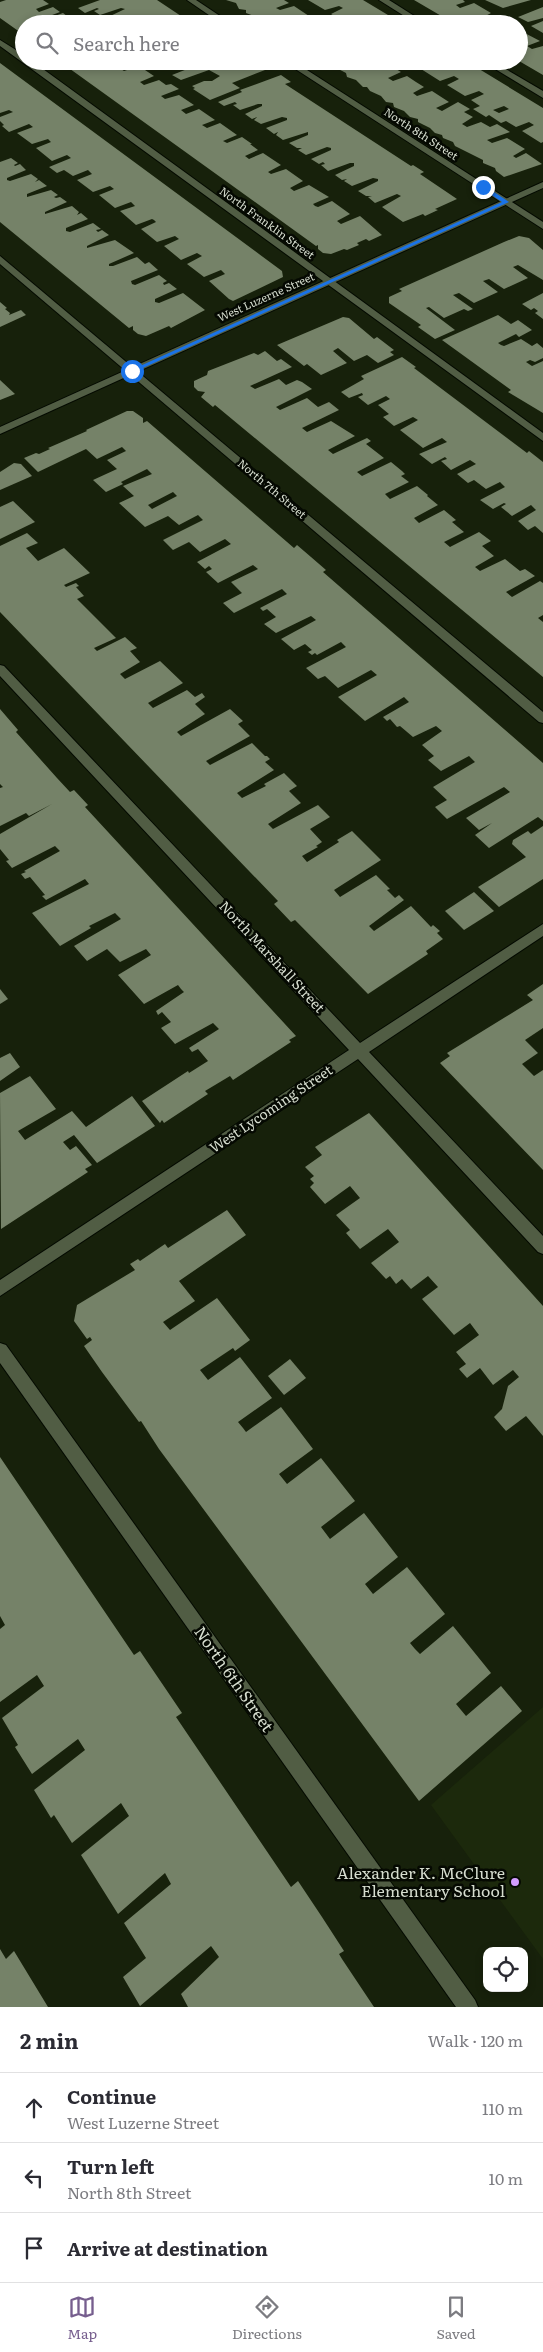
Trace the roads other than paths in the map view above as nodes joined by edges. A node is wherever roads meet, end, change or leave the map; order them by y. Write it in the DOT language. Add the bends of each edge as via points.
graph roads {
  1 [pos="192,0"];
  2 [pos="383,0"];
  3 [pos="214,15"];
  4 [pos="408,15"];
  5 [pos="0,42"];
  6 [pos="15,53"];
  7 [pos="39,70"];
  8 [pos="301,70"];
  9 [pos="501,70"];
  10 [pos="543,95"];
  11 [pos="543,186"];
  12 [pos="506,202"];
  13 [pos="543,226"];
  14 [pos="0,259"];
  15 [pos="329,282"];
  16 [pos="132,371"];
  17 [pos="0,431"];
  18 [pos="543,438"];
  19 [pos="0,669"];
  20 [pos="543,719"];
  21 [pos="543,929"];
  22 [pos="360,1050"];
  23 [pos="543,1247"];
  24 [pos="0,1289"];
  25 [pos="0,1350"];
  26 [pos="468,2007"];
  1 -- 3 [label="street"];
  2 -- 4 [label="street"];
  5 -- 6 [label="street, North Franklin Street"];
  7 -- 15 [label="street, North Franklin Street"];
  8 -- 12 [label="street, North 8th Street"];
  9 -- 10 [label="street"];
  11 -- 12 [label="street, West Luzerne Street"];
  12 -- 13 [label="street, North 8th Street"];
  12 -- 15 [label="street, West Luzerne Street"];
  14 -- 16 [label="street, North 7th Street"];
  15 -- 16 [label="street, West Luzerne Street"];
  15 -- 18 [label="street, North Franklin Street"];
  16 -- 17 [label="street, West Luzerne Street"];
  16 -- 20 [label="street, North 7th Street"];
  19 -- 22 [label="street, North Marshall Street"];
  21 -- 22 [label="street, West Lycoming Street"];
  22 -- 23 [label="street, North Marshall Street"];
  22 -- 24 [label="street, West Lycoming Street"];
  25 -- 26 [label="street, North 6th Street"];
}
